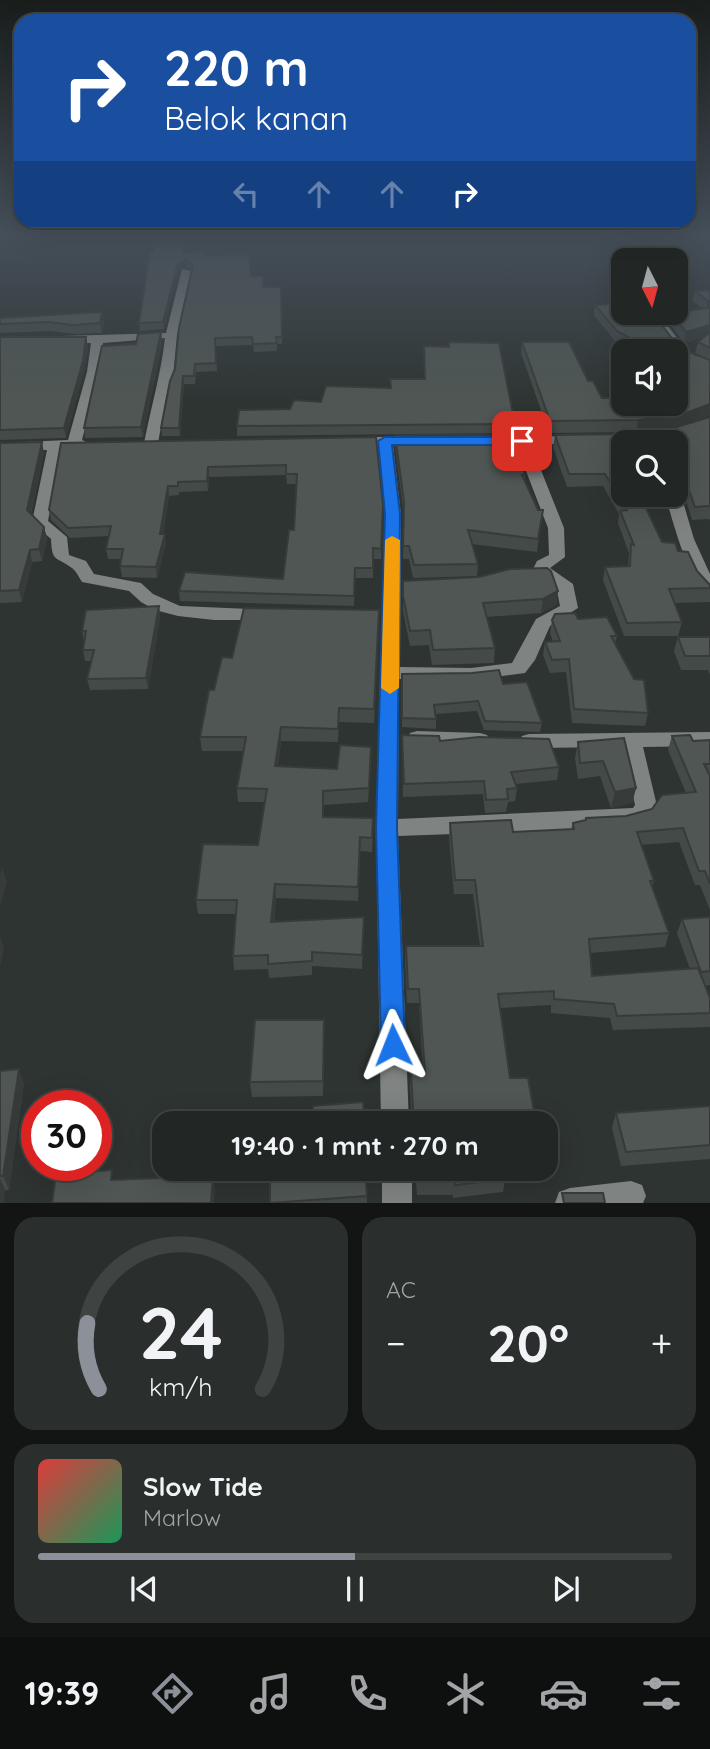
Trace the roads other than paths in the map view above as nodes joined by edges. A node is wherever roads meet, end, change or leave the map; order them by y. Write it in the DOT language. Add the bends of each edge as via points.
graph roads {
  1 [pos="181,292"];
  2 [pos="700,315"];
  3 [pos="172,335"];
  4 [pos="50,338"];
  5 [pos="99,339"];
  6 [pos="710,367"];
  7 [pos="598,440"];
  8 [pos="345,441"];
  9 [pos="385,441"];
  10 [pos="426,441"];
  11 [pos="481,441"];
  12 [pos="522,441"];
  13 [pos="152,443"];
  14 [pos="55,444"];
  15 [pos="74,444"];
  16 [pos="100,444"];
  17 [pos="0,447"];
  18 [pos="677,507"];
  19 [pos="544,573"];
  20 [pos="520,574"];
  21 [pos="710,593"];
  22 [pos="280,614"];
  23 [pos="390,673"];
  24 [pos="389,737"];
  25 [pos="710,739"];
  26 [pos="631,740"];
  27 [pos="387,828"];
  28 [pos="395,1111"];
  29 [pos="397,1181"];
  30 [pos="631,1196"];
  31 [pos="397,1203"];
  32 [pos="570,1203"];
  1 -- 3 [label="street"];
  2 -- 6 [label="street" via="657,320 680,353"];
  3 -- 5 [label="street"];
  3 -- 13 [label="street"];
  4 -- 5 [label="street"];
  5 -- 15 [label="street"];
  7 -- 12 [label="street"];
  8 -- 9 [label="street"];
  9 -- 10 [label="street"];
  9 -- 23 [label="street" via="398,587 385,615"];
  11 -- 12 [label="street"];
  12 -- 19 [label="street" via="556,528 557,557 543,565"];
  14 -- 15 [label="street"];
  14 -- 17 [label="street"];
  14 -- 22 [label="street" via="40,522 59,537 63,558 80,565 88,579 135,587 159,606 189,612"];
  15 -- 16 [label="street"];
  18 -- 21 [label="street"];
  19 -- 20 [label="street"];
  19 -- 23 [label="street" via="564,584 569,608 542,623 518,669 471,674"];
  23 -- 24 [label="street"];
  24 -- 26 [label="street"];
  24 -- 27 [label="street"];
  25 -- 26 [label="street"];
  26 -- 27 [label="street" via="646,806 640,815"];
  27 -- 28 [label="street"];
  29 -- 31 [label="street"];
  30 -- 32 [label="street"];
}
